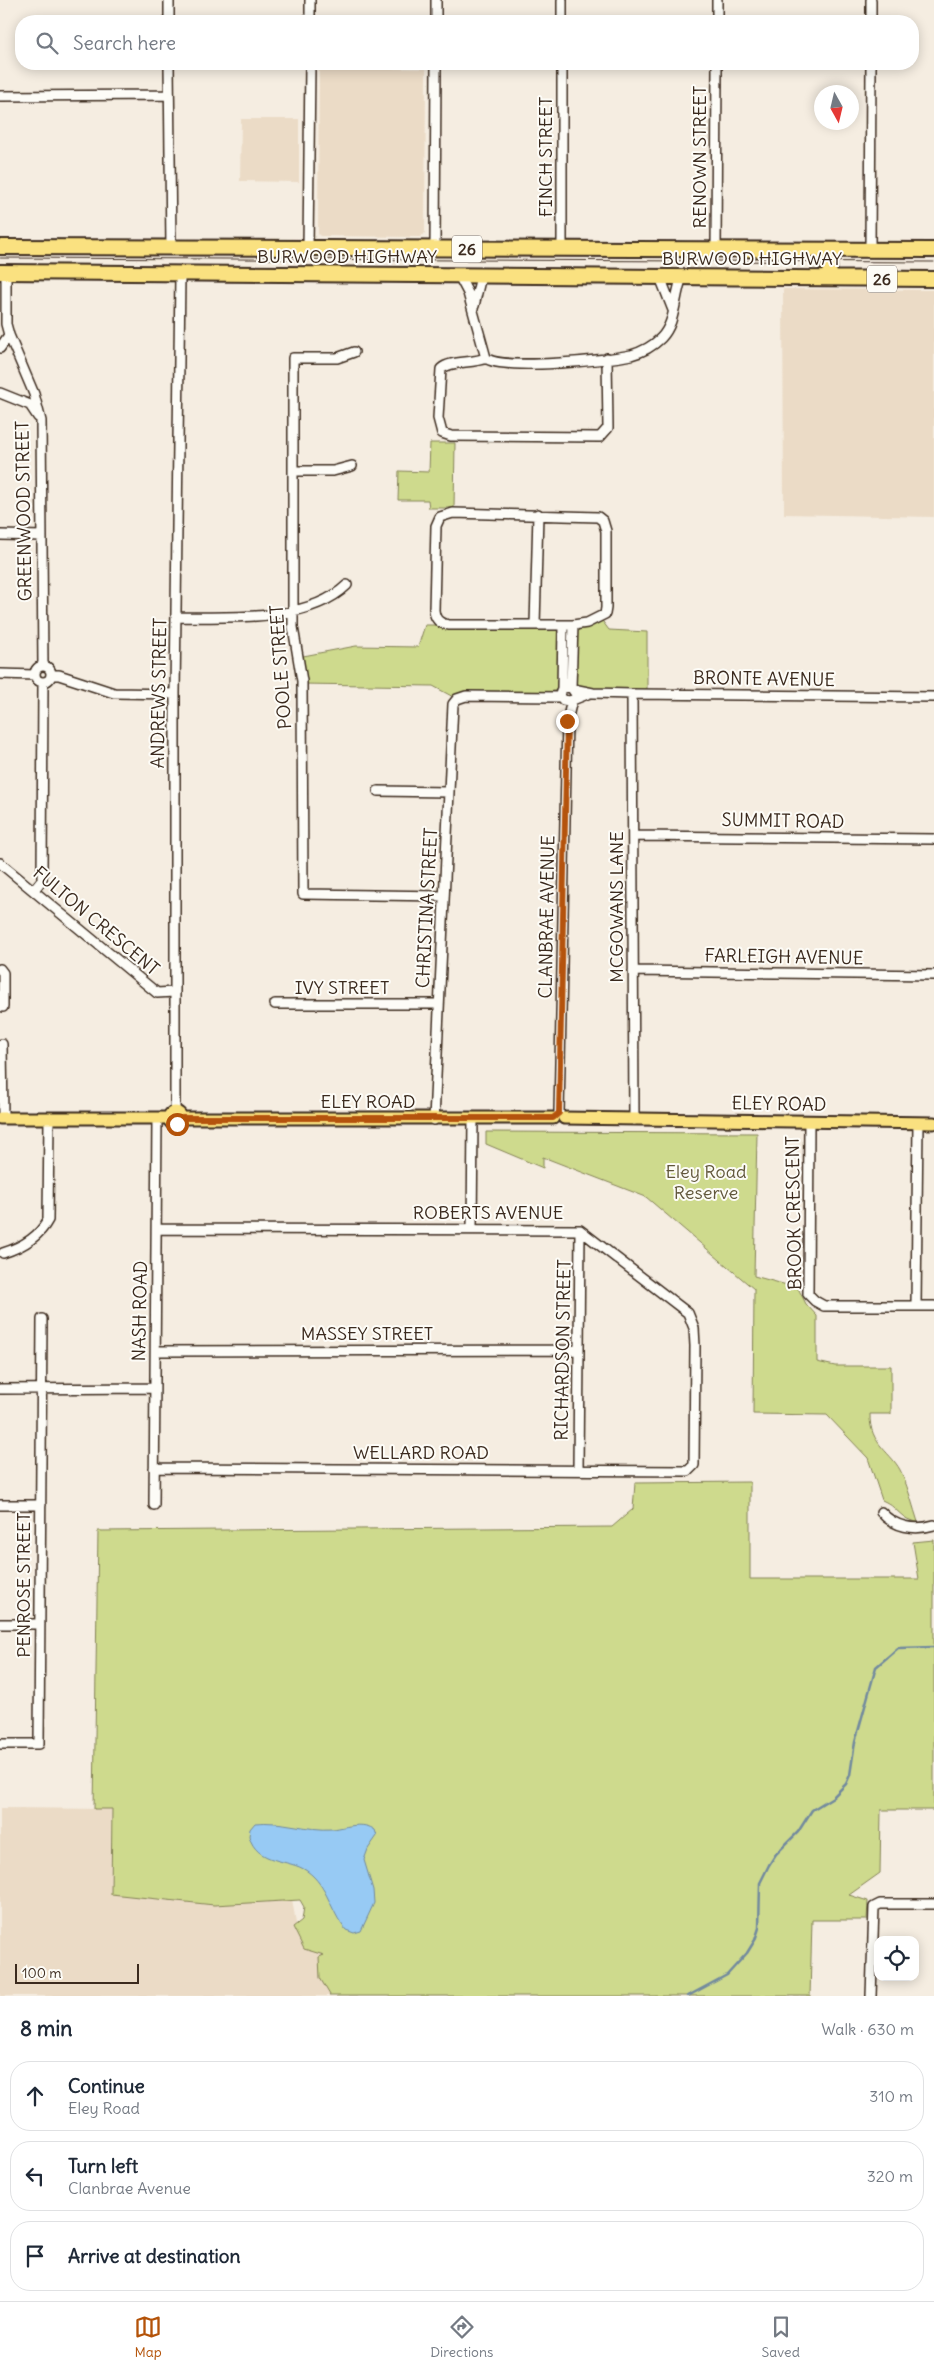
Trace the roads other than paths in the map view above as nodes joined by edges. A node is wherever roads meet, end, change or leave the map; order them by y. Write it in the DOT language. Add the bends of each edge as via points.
graph roads {
  1 [pos="169,0"];
  2 [pos="310,0"];
  3 [pos="436,0"];
  4 [pos="562,0"];
  5 [pos="717,0"];
  6 [pos="871,0"];
  7 [pos="169,15"];
  8 [pos="310,15"];
  9 [pos="436,15"];
  10 [pos="562,15"];
  11 [pos="717,15"];
  12 [pos="871,15"];
  13 [pos="169,70"];
  14 [pos="310,70"];
  15 [pos="436,70"];
  16 [pos="562,70"];
  17 [pos="717,70"];
  18 [pos="871,70"];
  19 [pos="169,95"];
  20 [pos="0,96"];
  21 [pos="0,247"];
  22 [pos="171,248"];
  23 [pos="308,248"];
  24 [pos="434,249"];
  25 [pos="562,250"];
  26 [pos="716,250"];
  27 [pos="819,250"];
  28 [pos="870,250"];
  29 [pos="934,250"];
  30 [pos="3,272"];
  31 [pos="180,275"];
  32 [pos="459,276"];
  33 [pos="481,276"];
  34 [pos="660,277"];
  35 [pos="682,277"];
  36 [pos="830,278"];
  37 [pos="934,279"];
  38 [pos="673,310"];
  39 [pos="474,311"];
  40 [pos="9,335"];
  41 [pos="0,348"];
  42 [pos="354,352"];
  43 [pos="486,358"];
  44 [pos="607,358"];
  45 [pos="0,393"];
  46 [pos="41,421"];
  47 [pos="352,466"];
  48 [pos="294,471"];
  49 [pos="538,514"];
  50 [pos="0,535"];
  51 [pos="42,536"];
  52 [pos="347,585"];
  53 [pos="292,611"];
  54 [pos="176,617"];
  55 [pos="535,625"];
  56 [pos="573,625"];
  57 [pos="563,626"];
  58 [pos="43,666"];
  59 [pos="0,674"];
  60 [pos="35,674"];
  61 [pos="51,675"];
  62 [pos="43,682"];
  63 [pos="567,693"];
  64 [pos="175,694"];
  65 [pos="632,694"];
  66 [pos="934,697"];
  67 [pos="457,699"];
  68 [pos="378,790"];
  69 [pos="449,792"];
  70 [pos="633,836"];
  71 [pos="934,839"];
  72 [pos="0,863"];
  73 [pos="34,890"];
  74 [pos="444,896"];
  75 [pos="0,969"];
  76 [pos="633,972"];
  77 [pos="934,975"];
  78 [pos="174,992"];
  79 [pos="274,1004"];
  80 [pos="439,1004"];
  81 [pos="3,1007"];
  82 [pos="2,1044"];
  83 [pos="1,1100"];
  84 [pos="175,1116"];
  85 [pos="559,1117"];
  86 [pos="2,1118"];
  87 [pos="49,1118"];
  88 [pos="156,1118"];
  89 [pos="473,1119"];
  90 [pos="434,1120"];
  91 [pos="634,1120"];
  92 [pos="809,1122"];
  93 [pos="918,1123"];
  94 [pos="934,1123"];
  95 [pos="157,1229"];
  96 [pos="472,1229"];
  97 [pos="580,1230"];
  98 [pos="3,1253"];
  99 [pos="916,1306"];
  100 [pos="934,1306"];
  101 [pos="42,1319"];
  102 [pos="579,1350"];
  103 [pos="156,1351"];
  104 [pos="42,1388"];
  105 [pos="155,1388"];
  106 [pos="0,1389"];
  107 [pos="154,1468"];
  108 [pos="578,1470"];
  109 [pos="688,1471"];
  110 [pos="154,1504"];
  111 [pos="0,1505"];
  112 [pos="41,1505"];
  113 [pos="881,1512"];
  114 [pos="934,1525"];
  115 [pos="0,1624"];
  116 [pos="40,1624"];
  117 [pos="0,1744"];
  118 [pos="934,1904"];
  119 [pos="871,1996"];
  1 -- 7 [label="street"];
  2 -- 8 [label="street"];
  3 -- 9 [label="street"];
  4 -- 10 [label="street"];
  5 -- 11 [label="street"];
  6 -- 12 [label="street"];
  13 -- 19 [label="street"];
  14 -- 23 [label="street"];
  15 -- 24 [label="street"];
  16 -- 25 [label="street, FINCH STREET"];
  17 -- 26 [label="street, RENOWN STREET"];
  18 -- 28 [label="street"];
  19 -- 20 [label="street"];
  19 -- 22 [label="street"];
  21 -- 22 [label="highway, BURWOOD HIGHWAY / 26"];
  22 -- 23 [label="highway, BURWOOD HIGHWAY / 26"];
  23 -- 24 [label="highway, BURWOOD HIGHWAY / 26"];
  24 -- 25 [label="highway, BURWOOD HIGHWAY / 26"];
  25 -- 26 [label="highway, BURWOOD HIGHWAY / 26"];
  26 -- 27 [label="highway, BURWOOD HIGHWAY / 26"];
  27 -- 28 [label="highway, BURWOOD HIGHWAY / 26"];
  27 -- 36 [label="highway" via="830,262"];
  28 -- 29 [label="highway, BURWOOD HIGHWAY / 26"];
  30 -- 31 [label="highway, BURWOOD HIGHWAY / 26"];
  30 -- 40 [label="street, GREENWOOD STREET"];
  31 -- 32 [label="highway, BURWOOD HIGHWAY / 26"];
  31 -- 54 [label="street, ANDREWS STREET"];
  32 -- 33 [label="highway, BURWOOD HIGHWAY / 26"];
  32 -- 39 [label="street"];
  33 -- 34 [label="highway, BURWOOD HIGHWAY / 26"];
  33 -- 39 [label="street"];
  34 -- 35 [label="highway, BURWOOD HIGHWAY / 26"];
  34 -- 38 [label="street"];
  35 -- 36 [label="highway, BURWOOD HIGHWAY / 26"];
  35 -- 38 [label="street"];
  36 -- 37 [label="highway, BURWOOD HIGHWAY / 26"];
  38 -- 44 [label="street" via="669,328 654,344 632,354"];
  39 -- 43 [label="street"];
  40 -- 41 [label="street"];
  40 -- 46 [label="street, GREENWOOD STREET" via="32,388"];
  42 -- 48 [label="street, POOLE STREET" via="337,358 293,358"];
  43 -- 44 [label="street" via="495,362 536,364"];
  43 -- 44 [label="street" via="471,363 450,363 441,369 438,418 442,433 451,436 600,438 608,428"];
  45 -- 46 [label="street" via="30,405"];
  46 -- 51 [label="street, GREENWOOD STREET"];
  47 -- 48 [label="street" via="333,471"];
  48 -- 53 [label="street, POOLE STREET"];
  49 -- 55 [label="street"];
  49 -- 55 [label="street" via="448,513 440,517 436,526 436,620 449,625"];
  49 -- 56 [label="street" via="591,515 598,517 606,526 605,614 587,623"];
  50 -- 51 [label="street"];
  51 -- 58 [label="street, GREENWOOD STREET"];
  52 -- 53 [label="street" via="336,596"];
  53 -- 54 [label="street" via="252,617"];
  53 -- 74 [label="street, POOLE STREET" via="302,680 303,894"];
  54 -- 64 [label="street, ANDREWS STREET"];
  55 -- 57 [label="street"];
  56 -- 57 [label="street"];
  56 -- 63 [label="street"];
  57 -- 63 [label="street"];
  58 -- 60 [label="street"];
  58 -- 61 [label="street"];
  59 -- 60 [label="street"];
  60 -- 62 [label="street" via="38,681"];
  61 -- 62 [label="street"];
  61 -- 64 [label="street" via="114,693"];
  62 -- 73 [label="street" via="42,880"];
  63 -- 65 [label="street, BRONTE AVENUE"];
  63 -- 67 [label="street, BRONTE AVENUE" via="532,697 466,696"];
  63 -- 85 [label="street, CLANBRAE AVENUE"];
  64 -- 78 [label="street, ANDREWS STREET"];
  65 -- 66 [label="street, BRONTE AVENUE"];
  65 -- 70 [label="street, MCGOWANS LANE"];
  67 -- 69 [label="street, CHRISTINA STREET" via="453,704"];
  68 -- 69 [label="street"];
  69 -- 74 [label="street, CHRISTINA STREET"];
  70 -- 71 [label="street, SUMMIT ROAD"];
  70 -- 76 [label="street, MCGOWANS LANE"];
  72 -- 73 [label="street, FULTON CRESCENT"];
  73 -- 78 [label="street, FULTON CRESCENT" via="157,993"];
  74 -- 80 [label="street, CHRISTINA STREET"];
  75 -- 81 [label="street" via="4,973"];
  76 -- 77 [label="street, FARLEIGH AVENUE"];
  76 -- 91 [label="street, MCGOWANS LANE"];
  78 -- 84 [label="street, ANDREWS STREET"];
  79 -- 80 [label="street, IVY STREET"];
  80 -- 90 [label="street, CHRISTINA STREET"];
  82 -- 83 [label="street"];
  83 -- 86 [label="street"];
  84 -- 88 [label="main road, ELEY ROAD"];
  84 -- 90 [label="main road, ELEY ROAD"];
  85 -- 89 [label="main road, ELEY ROAD"];
  85 -- 91 [label="main road, ELEY ROAD"];
  86 -- 87 [label="main road, ELEY ROAD"];
  87 -- 88 [label="main road, ELEY ROAD"];
  87 -- 98 [label="street" via="48,1220 42,1232 17,1249"];
  88 -- 95 [label="street, NASH ROAD"];
  89 -- 90 [label="main road, ELEY ROAD"];
  89 -- 96 [label="street"];
  91 -- 92 [label="main road, ELEY ROAD"];
  92 -- 93 [label="main road, ELEY ROAD"];
  92 -- 99 [label="street, BROOK CRESCENT" via="808,1294 814,1302 824,1306"];
  93 -- 94 [label="main road, ELEY ROAD"];
  93 -- 99 [label="street"];
  95 -- 96 [label="street, ROBERTS AVENUE"];
  95 -- 103 [label="street, NASH ROAD"];
  96 -- 97 [label="street, ROBERTS AVENUE"];
  97 -- 102 [label="street, RICHARDSON STREET"];
  97 -- 109 [label="street, ROBERTS AVENUE" via="688,1313 696,1346 694,1465"];
  99 -- 100 [label="street, BROOK CRESCENT"];
  101 -- 104 [label="street, PENROSE STREET"];
  102 -- 103 [label="street, MASSEY STREET"];
  102 -- 108 [label="street, RICHARDSON STREET"];
  103 -- 105 [label="street, NASH ROAD"];
  104 -- 105 [label="street"];
  104 -- 106 [label="street"];
  104 -- 112 [label="street, PENROSE STREET"];
  105 -- 107 [label="street, NASH ROAD"];
  107 -- 108 [label="street, WELLARD ROAD"];
  107 -- 110 [label="street, NASH ROAD"];
  108 -- 109 [label="street, WELLARD ROAD"];
  111 -- 112 [label="street"];
  112 -- 116 [label="street, PENROSE STREET"];
  113 -- 114 [label="street" via="890,1522 906,1527"];
  115 -- 116 [label="street"];
  116 -- 117 [label="street, PENROSE STREET" via="39,1744"];
  118 -- 119 [label="street" via="880,1904 874,1907"];
}
